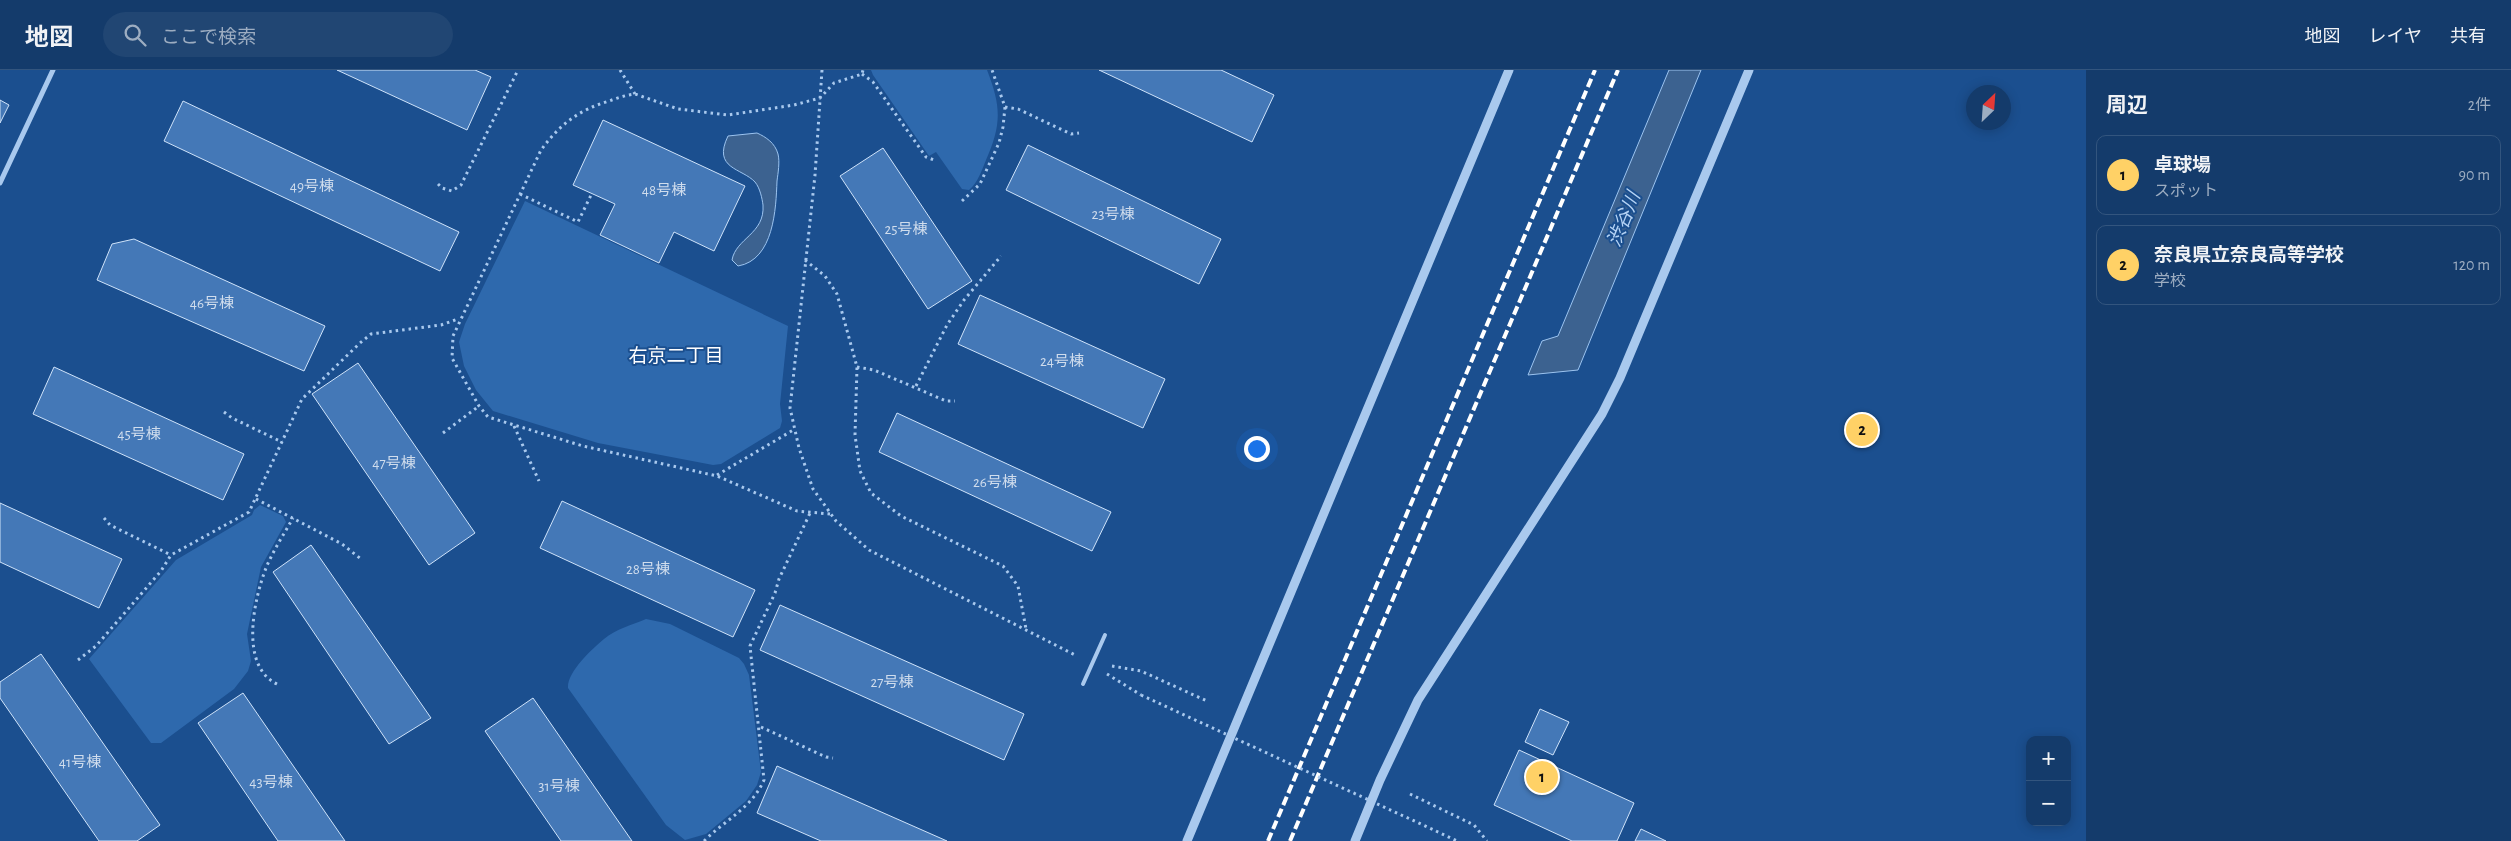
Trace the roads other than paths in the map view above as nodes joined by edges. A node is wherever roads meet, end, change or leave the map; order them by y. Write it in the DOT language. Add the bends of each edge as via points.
graph roads {
  1 [pos="53,70"];
  2 [pos="1509,70"];
  3 [pos="1749,70"];
  4 [pos="0,182"];
  5 [pos="1105,635"];
  6 [pos="1084,684"];
  7 [pos="1187,841"];
  8 [pos="1355,841"];
  1 -- 4 [label="street"];
  2 -- 7 [label="street"];
  3 -- 8 [label="street" via="1602,414 1418,700"];
  5 -- 6 [label="lane, bridge"];
}
